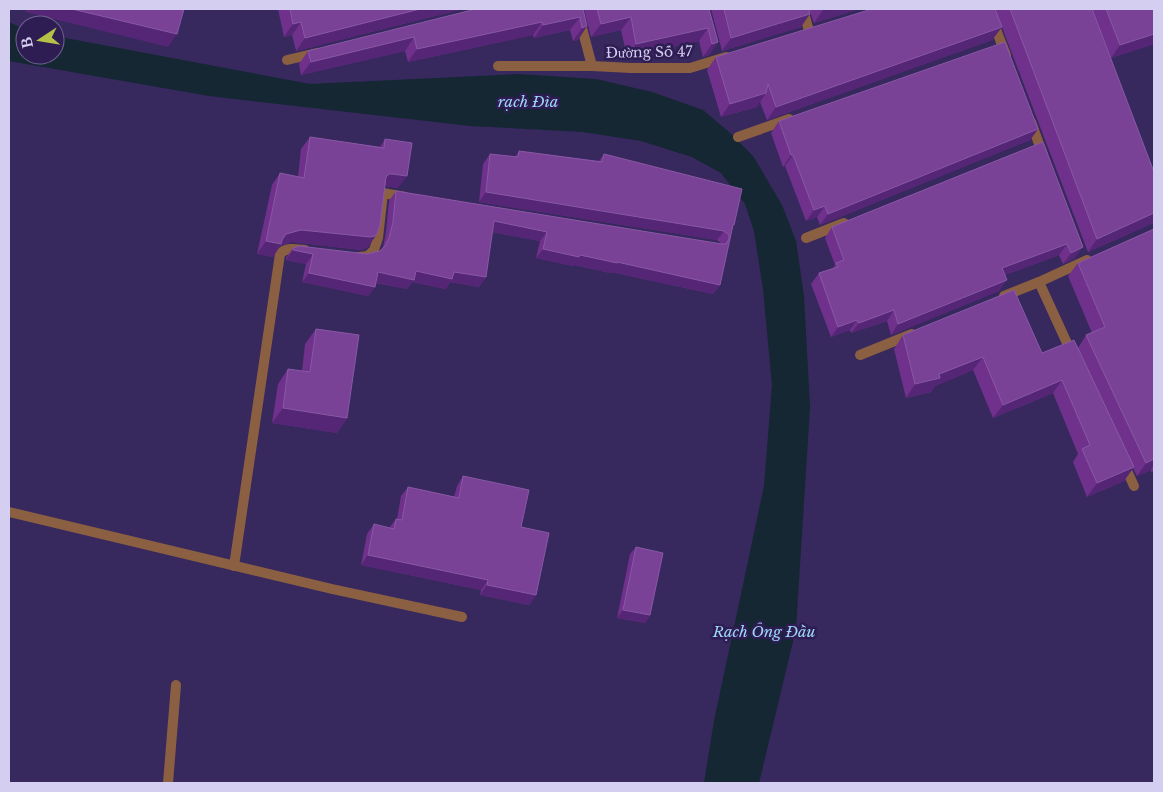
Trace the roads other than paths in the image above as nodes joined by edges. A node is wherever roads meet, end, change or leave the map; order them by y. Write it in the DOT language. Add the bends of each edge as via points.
graph roads {
  1 [pos="577,9"];
  2 [pos="803,9"];
  3 [pos="988,9"];
  4 [pos="809,31"];
  5 [pos="326,50"];
  6 [pos="735,54"];
  7 [pos="287,60"];
  8 [pos="1009,62"];
  9 [pos="498,66"];
  10 [pos="592,66"];
  11 [pos="795,117"];
  12 [pos="1029,117"];
  13 [pos="738,137"];
  14 [pos="1046,162"];
  15 [pos="413,198"];
  16 [pos="851,220"];
  17 [pos="806,238"];
  18 [pos="318,252"];
  19 [pos="346,255"];
  20 [pos="1085,257"];
  21 [pos="1039,282"];
  22 [pos="994,300"];
  23 [pos="922,330"];
  24 [pos="860,355"];
  25 [pos="1076,362"];
  26 [pos="1118,451"];
  27 [pos="1134,486"];
  28 [pos="9,512"];
  29 [pos="234,566"];
  30 [pos="462,617"];
  31 [pos="176,685"];
  32 [pos="168,783"];
  1 -- 10 [label="street"];
  2 -- 4 [label="street"];
  3 -- 8 [label="street" via="997,45"];
  5 -- 7 [label="street"];
  6 -- 10 [label="street, Đường Số 47" via="716,55 690,68"];
  9 -- 10 [label="street, Đường Số 47"];
  11 -- 13 [label="street"];
  12 -- 14 [label="street" via="1035,146"];
  15 -- 19 [label="street" via="384,193 374,250 368,256"];
  16 -- 17 [label="street"];
  18 -- 29 [label="street" via="292,249 280,254"];
  20 -- 21 [label="street"];
  21 -- 22 [label="street"];
  21 -- 25 [label="street"];
  23 -- 24 [label="street"];
  26 -- 27 [label="street"];
  28 -- 29 [label="street"];
  29 -- 30 [label="street"];
  31 -- 32 [label="street"];
}
